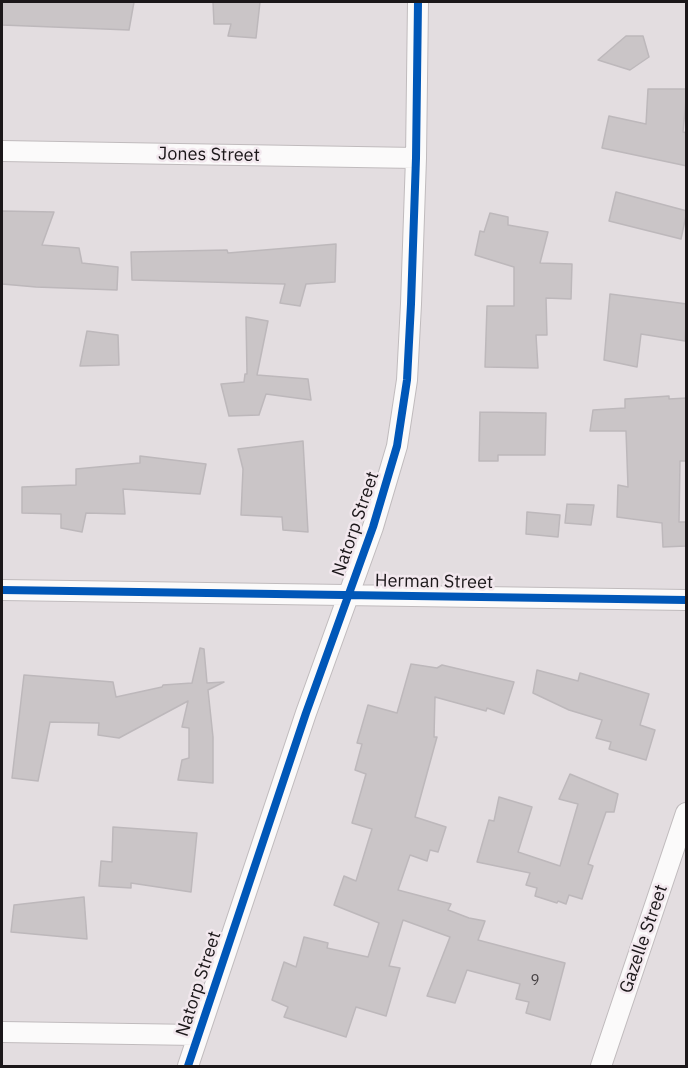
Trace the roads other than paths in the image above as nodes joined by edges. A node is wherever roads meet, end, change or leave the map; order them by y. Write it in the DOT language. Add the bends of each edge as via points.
graph roads {
  1 [pos="418,2"];
  2 [pos="2,151"];
  3 [pos="416,158"];
  4 [pos="2,591"];
  5 [pos="347,596"];
  6 [pos="687,600"];
  7 [pos="687,813"];
  8 [pos="2,1032"];
  9 [pos="197,1035"];
  10 [pos="188,1066"];
  11 [pos="601,1066"];
  1 -- 3 [label="street, Natorp Street"];
  2 -- 3 [label="street, Jones Street"];
  3 -- 5 [label="street, Natorp Street" via="403,412 387,480"];
  4 -- 5 [label="street, Herman Street"];
  5 -- 6 [label="street, Herman Street"];
  5 -- 9 [label="street, Natorp Street"];
  7 -- 11 [label="street, Gazelle Street"];
  8 -- 9 [label="street"];
  9 -- 10 [label="street, Natorp Street"];
}
